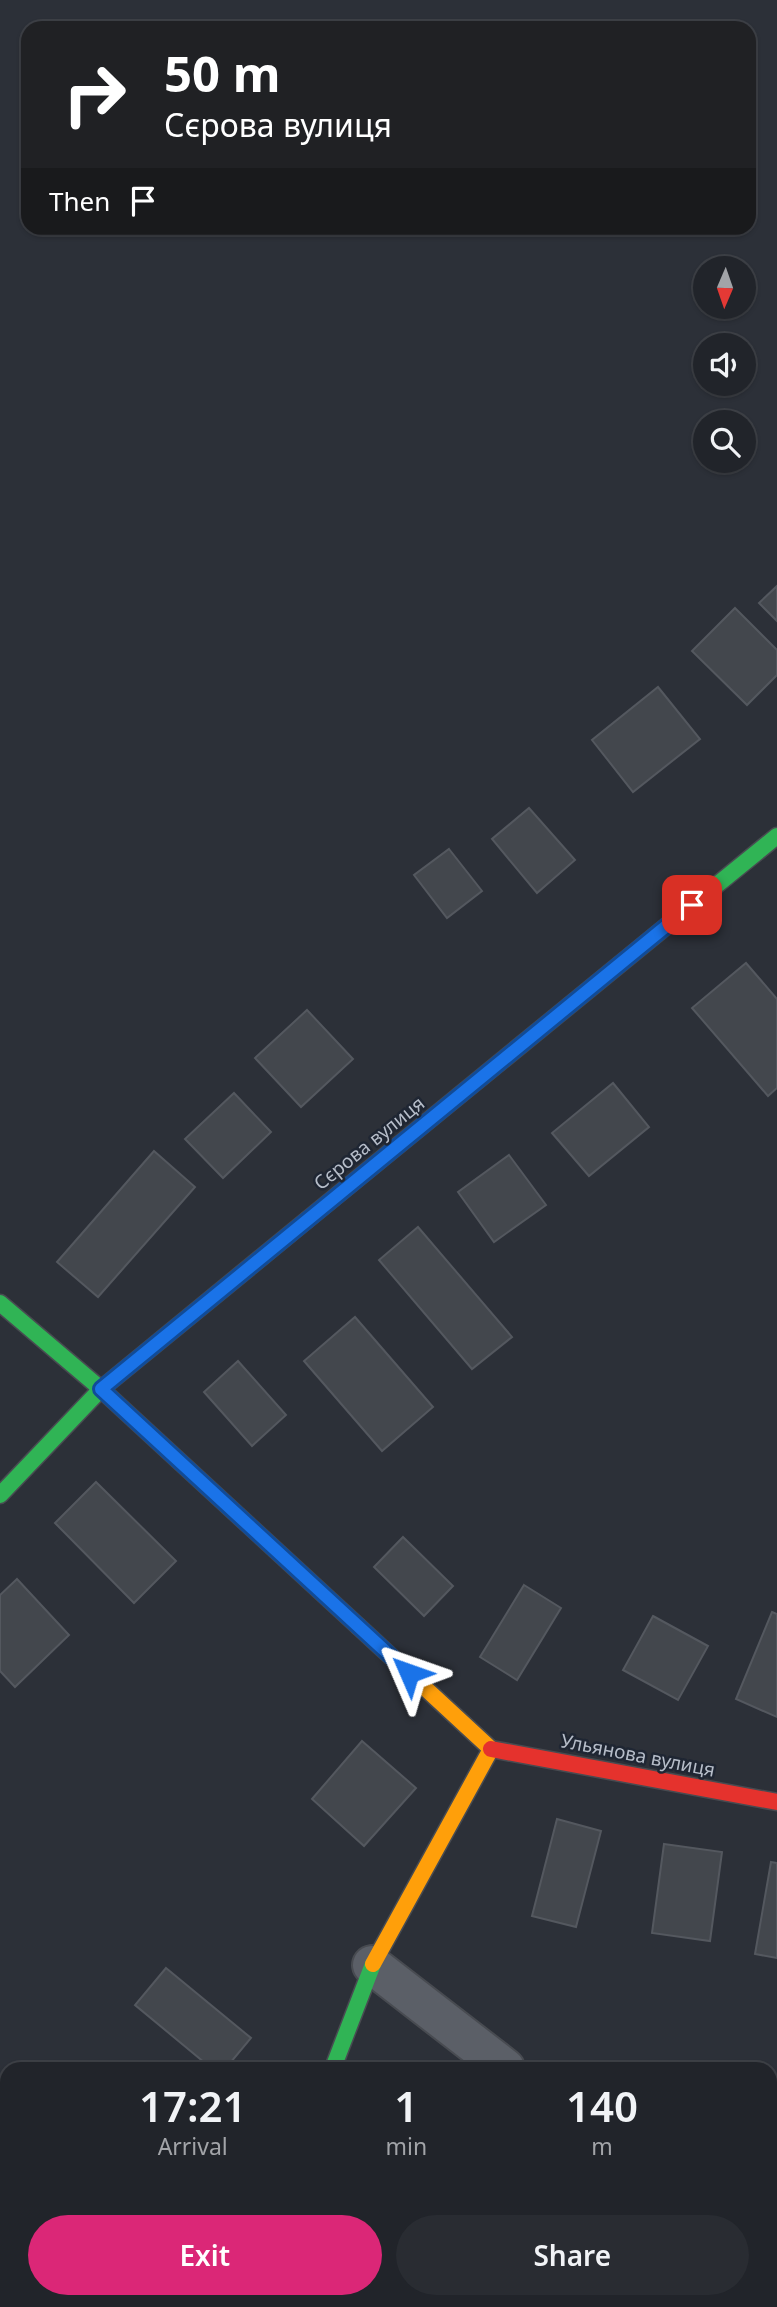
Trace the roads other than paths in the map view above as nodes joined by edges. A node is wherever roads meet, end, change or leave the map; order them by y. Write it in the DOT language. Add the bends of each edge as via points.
graph roads {
  1 [pos="777,836"];
  2 [pos="0,1303"];
  3 [pos="101,1389"];
  4 [pos="0,1495"];
  5 [pos="491,1749"];
  6 [pos="777,1802"];
  7 [pos="372,1965"];
  8 [pos="335,2062"];
  9 [pos="497,2062"];
  1 -- 3 [label="street, Сєрова вулиця"];
  2 -- 3 [label="street"];
  3 -- 4 [label="street, Сєрова вулиця"];
  3 -- 5 [label="street"];
  5 -- 6 [label="street, Ульянова вулиця"];
  5 -- 7 [label="street"];
  7 -- 8 [label="street"];
  7 -- 9 [label="street"];
}
